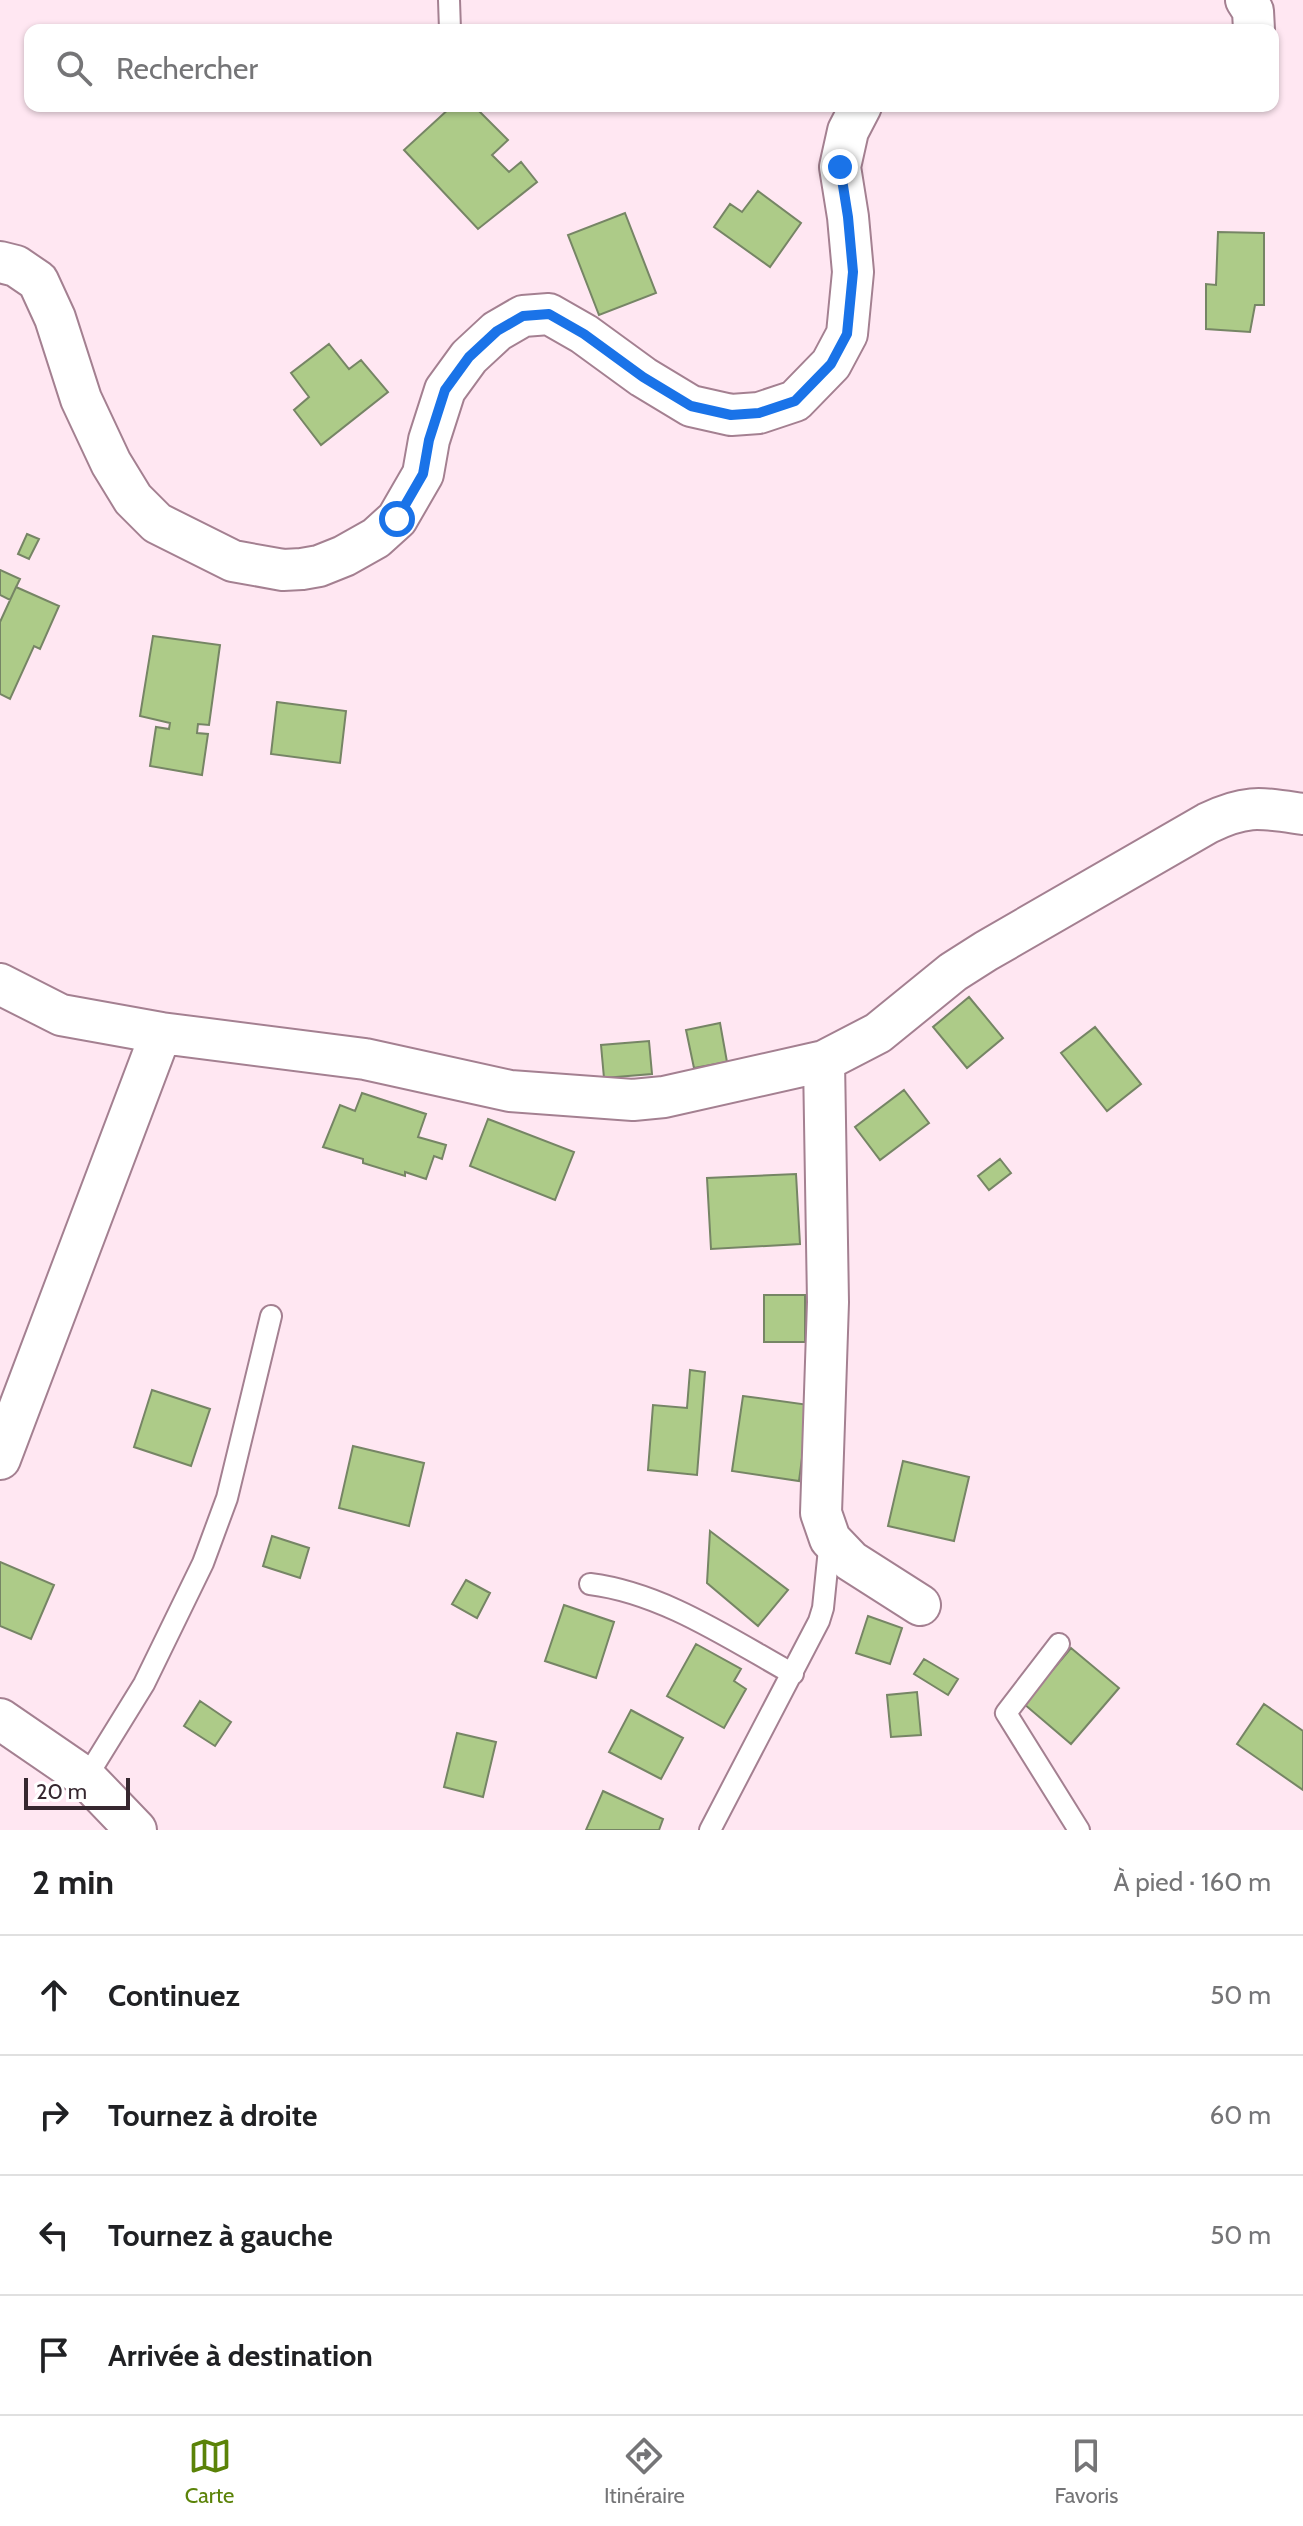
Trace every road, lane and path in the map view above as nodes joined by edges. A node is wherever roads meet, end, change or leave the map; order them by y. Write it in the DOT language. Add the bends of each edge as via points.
graph roads {
  1 [pos="449,0"];
  2 [pos="1246,0"];
  3 [pos="450,24"];
  4 [pos="1254,24"];
  5 [pos="858,112"];
  6 [pos="0,262"];
  7 [pos="1303,814"];
  8 [pos="0,984"];
  9 [pos="161,1033"];
  10 [pos="824,1061"];
  11 [pos="271,1316"];
  12 [pos="0,1459"];
  13 [pos="830,1539"];
  14 [pos="590,1584"];
  15 [pos="920,1605"];
  16 [pos="1059,1644"];
  17 [pos="793,1674"];
  18 [pos="0,1719"];
  19 [pos="86,1778"];
  20 [pos="136,1830"];
  21 [pos="710,1830"];
  22 [pos="1079,1830"];
  1 -- 3 [label="lane"];
  2 -- 4 [label="street"];
  5 -- 6 [label="street" via="840,167 853,272 847,334 831,364 795,401 759,413 731,415 691,406 549,314 523,316 469,357 445,390 423,474 397,519 344,556 302,569 233,561 157,523 133,499 81,399 38,281"];
  7 -- 10 [label="street" via="1262,808 1233,811 1208,823 986,951 878,1033"];
  8 -- 9 [label="street" via="61,1015"];
  9 -- 10 [label="street" via="365,1059 510,1091 633,1100"];
  9 -- 12 [label="street"];
  10 -- 13 [label="street" via="828,1302 821,1513"];
  11 -- 19 [label="lane" via="227,1498 203,1563 144,1684"];
  13 -- 15 [label="street" via="851,1561"];
  13 -- 17 [label="lane" via="822,1614"];
  14 -- 17 [label="lane" via="646,1597"];
  16 -- 22 [label="lane" via="1006,1713"];
  17 -- 21 [label="lane"];
  18 -- 19 [label="street"];
  19 -- 20 [label="street"];
}
